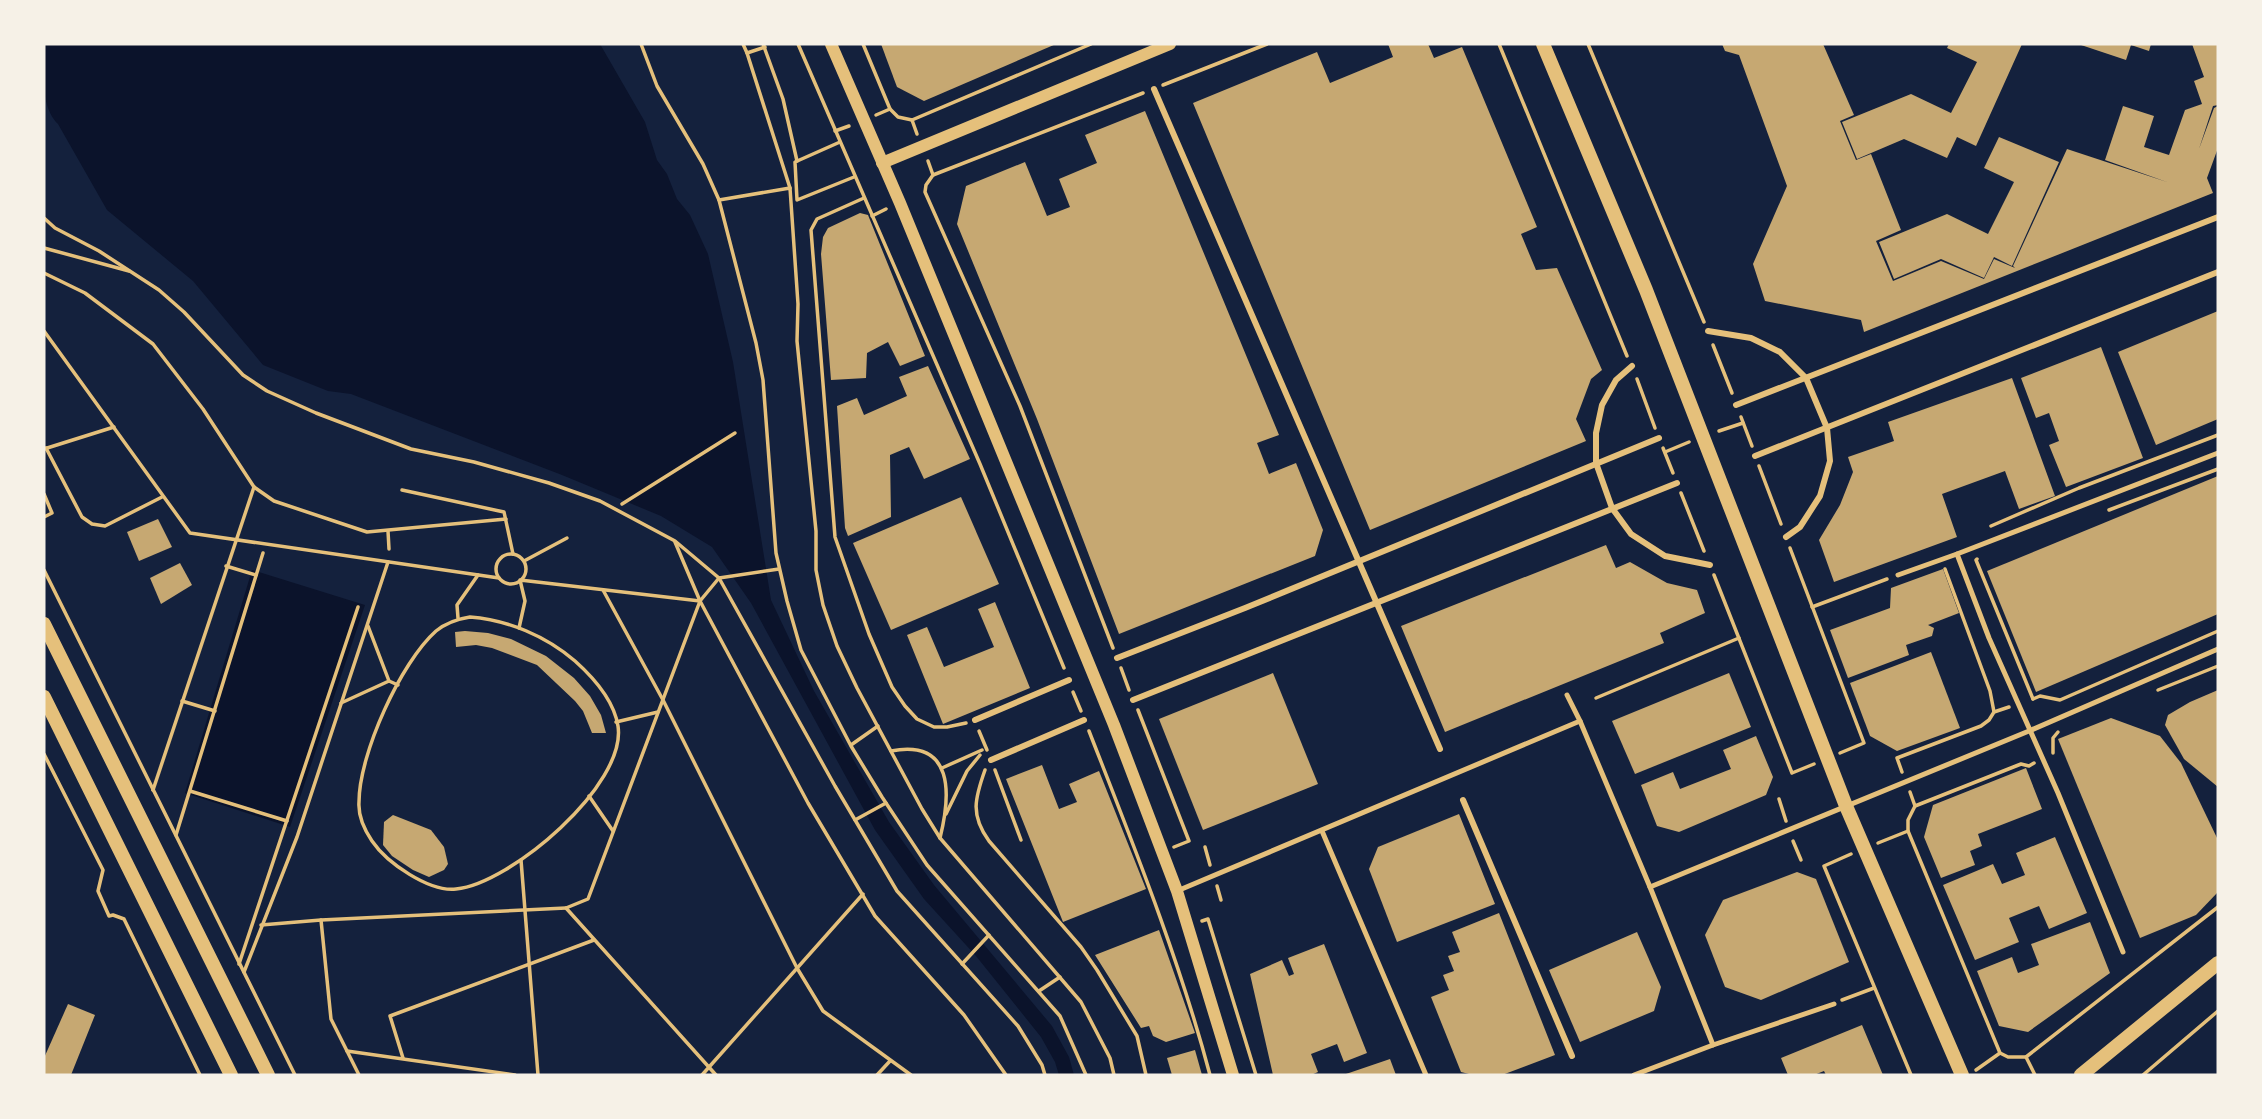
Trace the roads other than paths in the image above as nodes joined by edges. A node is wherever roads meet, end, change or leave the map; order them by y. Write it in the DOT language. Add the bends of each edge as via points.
graph roads {
  1 [pos="831,44"];
  2 [pos="1170,44"];
  3 [pos="1543,44"];
  4 [pos="1154,89"];
  5 [pos="882,163"];
  6 [pos="2218,217"];
  7 [pos="2218,272"];
  8 [pos="1707,331"];
  9 [pos="1632,366"];
  10 [pos="1806,378"];
  11 [pos="1737,405"];
  12 [pos="1827,428"];
  13 [pos="1659,438"];
  14 [pos="2218,453"];
  15 [pos="1755,456"];
  16 [pos="1595,463"];
  17 [pos="1677,483"];
  18 [pos="1612,508"];
  19 [pos="1786,537"];
  20 [pos="1957,554"];
  21 [pos="1358,561"];
  22 [pos="1710,565"];
  23 [pos="1898,575"];
  24 [pos="1376,602"];
  25 [pos="44,624"];
  26 [pos="2218,649"];
  27 [pos="1117,658"];
  28 [pos="1069,680"];
  29 [pos="1567,695"];
  30 [pos="44,697"];
  31 [pos="1133,700"];
  32 [pos="975,720"];
  33 [pos="1084,720"];
  34 [pos="1580,721"];
  35 [pos="2029,730"];
  36 [pos="1440,749"];
  37 [pos="991,760"];
  38 [pos="1463,800"];
  39 [pos="1846,806"];
  40 [pos="1322,831"];
  41 [pos="1650,887"];
  42 [pos="1177,891"];
  43 [pos="2123,952"];
  44 [pos="2218,963"];
  45 [pos="1834,1004"];
  46 [pos="1713,1045"];
  47 [pos="1572,1056"];
  48 [pos="231,1075"];
  49 [pos="268,1075"];
  50 [pos="1233,1075"];
  51 [pos="1426,1075"];
  52 [pos="1634,1075"];
  53 [pos="1962,1075"];
  54 [pos="2081,1075"];
  1 -- 5 [label="street"];
  2 -- 5 [label="street"];
  3 -- 39 [label="main road" via="1646,290"];
  4 -- 21 [label="street"];
  5 -- 42 [label="street" via="1114,725"];
  6 -- 10 [label="street"];
  7 -- 12 [label="street"];
  8 -- 10 [label="street" via="1751,338 1780,352"];
  9 -- 16 [label="street" via="1616,380 1602,405"];
  10 -- 11 [label="street"];
  10 -- 12 [label="street"];
  12 -- 15 [label="street"];
  12 -- 19 [label="street" via="1830,461 1820,496 1800,527"];
  13 -- 16 [label="street"];
  14 -- 20 [label="lane"];
  16 -- 18 [label="street"];
  16 -- 21 [label="street"];
  17 -- 18 [label="street"];
  18 -- 22 [label="street" via="1631,534 1665,556"];
  18 -- 24 [label="street"];
  20 -- 23 [label="lane"];
  20 -- 35 [label="lane"];
  21 -- 24 [label="street"];
  21 -- 27 [label="street"];
  24 -- 31 [label="street"];
  24 -- 36 [label="street"];
  25 -- 49 [label="main road"];
  26 -- 35 [label="lane"];
  28 -- 32 [label="street"];
  29 -- 34 [label="lane"];
  30 -- 48 [label="main road"];
  33 -- 37 [label="street"];
  34 -- 40 [label="lane"];
  34 -- 41 [label="lane"];
  35 -- 39 [label="lane"];
  35 -- 43 [label="lane"];
  38 -- 47 [label="street"];
  39 -- 41 [label="lane"];
  39 -- 53 [label="main road"];
  40 -- 42 [label="lane"];
  40 -- 51 [label="lane"];
  41 -- 46 [label="lane"];
  42 -- 50 [label="street"];
  44 -- 54 [label="main road"];
  45 -- 46 [label="lane"];
  46 -- 52 [label="lane"];
}
